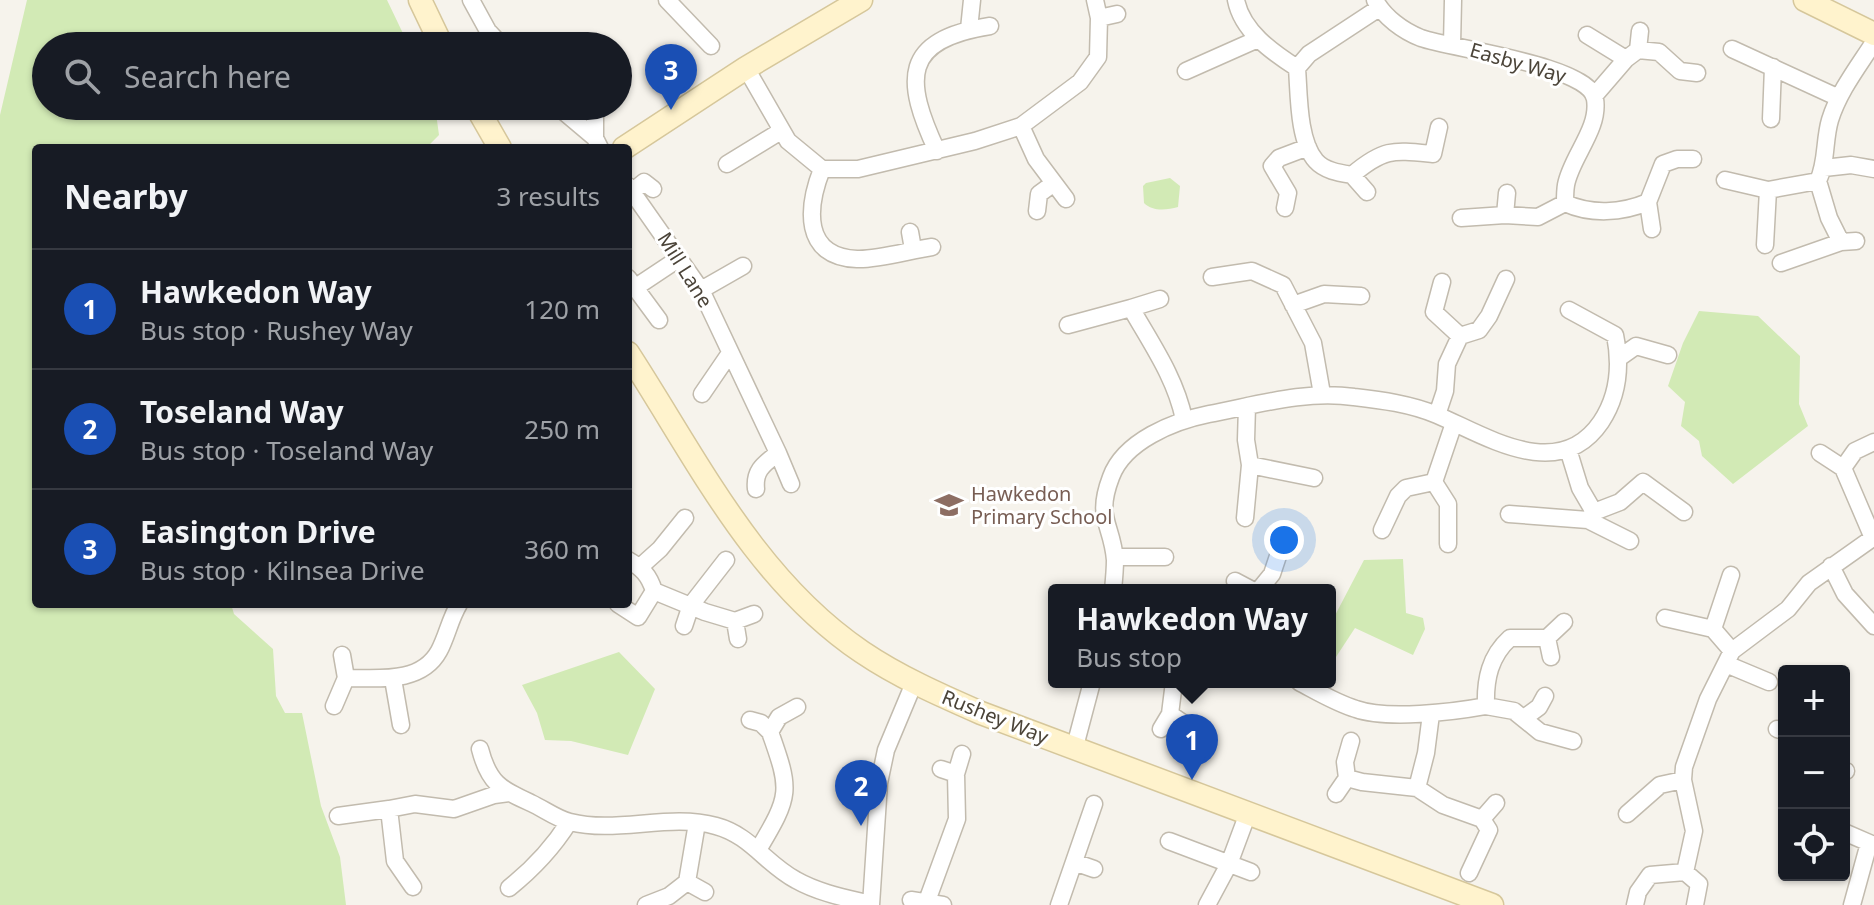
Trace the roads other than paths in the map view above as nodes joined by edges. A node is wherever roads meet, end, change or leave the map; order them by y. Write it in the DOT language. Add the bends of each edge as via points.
graph roads {
  1 [pos="420,0"];
  2 [pos="471,0"];
  3 [pos="667,0"];
  4 [pos="861,0"];
  5 [pos="972,0"];
  6 [pos="1095,0"];
  7 [pos="1236,0"];
  8 [pos="1453,0"];
  9 [pos="1805,0"];
  10 [pos="1377,4"];
  11 [pos="1117,14"];
  12 [pos="1099,18"];
  13 [pos="990,26"];
  14 [pos="969,29"];
  15 [pos="1640,31"];
  16 [pos="435,32"];
  17 [pos="489,32"];
  18 [pos="1874,34"];
  19 [pos="1587,35"];
  20 [pos="1258,39"];
  21 [pos="700,42"];
  22 [pos="1874,42"];
  23 [pos="1452,45"];
  24 [pos="1732,49"];
  25 [pos="1632,54"];
  26 [pos="1773,67"];
  27 [pos="746,68"];
  28 [pos="1297,68"];
  29 [pos="1186,71"];
  30 [pos="1697,73"];
  31 [pos="1595,95"];
  32 [pos="1839,98"];
  33 [pos="1771,119"];
  34 [pos="484,120"];
  35 [pos="573,120"];
  36 [pos="596,120"];
  37 [pos="1021,126"];
  38 [pos="1439,127"];
  39 [pos="781,131"];
  40 [pos="598,143"];
  41 [pos="498,144"];
  42 [pos="630,144"];
  43 [pos="1308,147"];
  44 [pos="937,151"];
  45 [pos="1693,159"];
  46 [pos="727,164"];
  47 [pos="822,169"];
  48 [pos="1874,169"];
  49 [pos="1352,175"];
  50 [pos="1821,175"];
  51 [pos="1725,180"];
  52 [pos="1054,183"];
  53 [pos="632,188"];
  54 [pos="653,189"];
  55 [pos="1768,190"];
  56 [pos="632,192"];
  57 [pos="1367,192"];
  58 [pos="1507,193"];
  59 [pos="1066,199"];
  60 [pos="1648,202"];
  61 [pos="1565,203"];
  62 [pos="1285,208"];
  63 [pos="1037,211"];
  64 [pos="1505,215"];
  65 [pos="1461,218"];
  66 [pos="1652,229"];
  67 [pos="1765,245"];
  68 [pos="932,247"];
  69 [pos="678,259"];
  70 [pos="1781,263"];
  71 [pos="743,266"];
  72 [pos="1212,277"];
  73 [pos="1506,279"];
  74 [pos="632,282"];
  75 [pos="1442,282"];
  76 [pos="701,290"];
  77 [pos="1361,296"];
  78 [pos="1160,299"];
  79 [pos="1293,305"];
  80 [pos="1131,308"];
  81 [pos="1569,310"];
  82 [pos="659,320"];
  83 [pos="1068,325"];
  84 [pos="1460,336"];
  85 [pos="730,353"];
  86 [pos="1668,355"];
  87 [pos="1619,358"];
  88 [pos="632,365"];
  89 [pos="702,394"];
  90 [pos="1322,394"];
  91 [pos="1247,406"];
  92 [pos="1437,415"];
  93 [pos="1184,419"];
  94 [pos="1454,423"];
  95 [pos="1874,442"];
  96 [pos="1568,449"];
  97 [pos="778,453"];
  98 [pos="1820,453"];
  99 [pos="1250,465"];
  100 [pos="1843,468"];
  101 [pos="1314,478"];
  102 [pos="1434,482"];
  103 [pos="791,484"];
  104 [pos="756,489"];
  105 [pos="1684,512"];
  106 [pos="1509,514"];
  107 [pos="685,518"];
  108 [pos="1245,518"];
  109 [pos="1591,522"];
  110 [pos="1382,530"];
  111 [pos="1874,537"];
  112 [pos="1630,541"];
  113 [pos="1282,544"];
  114 [pos="1448,544"];
  115 [pos="1115,557"];
  116 [pos="1165,557"];
  117 [pos="726,560"];
  118 [pos="634,563"];
  119 [pos="1831,566"];
  120 [pos="1731,575"];
  121 [pos="1235,581"];
  122 [pos="1113,584"];
  123 [pos="1241,584"];
  124 [pos="1264,584"];
  125 [pos="654,591"];
  126 [pos="691,605"];
  127 [pos="457,608"];
  128 [pos="624,608"];
  129 [pos="754,614"];
  130 [pos="1665,618"];
  131 [pos="735,621"];
  132 [pos="1564,622"];
  133 [pos="684,626"];
  134 [pos="1874,626"];
  135 [pos="1713,629"];
  136 [pos="1547,638"];
  137 [pos="738,639"];
  138 [pos="342,655"];
  139 [pos="1551,657"];
  140 [pos="1729,658"];
  141 [pos="346,678"];
  142 [pos="393,679"];
  143 [pos="1769,682"];
  144 [pos="914,683"];
  145 [pos="1090,688"];
  146 [pos="1173,688"];
  147 [pos="1311,688"];
  148 [pos="1545,696"];
  149 [pos="334,706"];
  150 [pos="1486,706"];
  151 [pos="797,707"];
  152 [pos="1170,714"];
  153 [pos="1431,714"];
  154 [pos="1524,718"];
  155 [pos="750,720"];
  156 [pos="401,725"];
  157 [pos="1161,729"];
  158 [pos="770,732"];
  159 [pos="1351,741"];
  160 [pos="1573,741"];
  161 [pos="480,749"];
  162 [pos="1074,750"];
  163 [pos="1184,753"];
  164 [pos="962,754"];
  165 [pos="1347,778"];
  166 [pos="1683,780"];
  167 [pos="1417,788"];
  168 [pos="509,793"];
  169 [pos="1336,794"];
  170 [pos="1496,803"];
  171 [pos="1094,804"];
  172 [pos="389,809"];
  173 [pos="1248,813"];
  174 [pos="1627,814"];
  175 [pos="338,816"];
  176 [pos="1482,819"];
  177 [pos="569,822"];
  178 [pos="697,823"];
  179 [pos="1850,835"];
  180 [pos="1169,841"];
  181 [pos="1872,844"];
  182 [pos="758,850"];
  183 [pos="1074,862"];
  184 [pos="1229,864"];
  185 [pos="506,869"];
  186 [pos="1094,869"];
  187 [pos="1251,872"];
  188 [pos="1685,872"];
  189 [pos="1469,873"];
  190 [pos="687,882"];
  191 [pos="413,887"];
  192 [pos="705,892"];
  193 [pos="927,902"];
  194 [pos="871,904"];
  195 [pos="646,905"];
  196 [pos="1059,905"];
  197 [pos="1207,905"];
  198 [pos="1492,905"];
  199 [pos="1635,905"];
  200 [pos="1695,905"];
  201 [pos="1852,905"];
  1 -- 16 [label="street"];
  2 -- 17 [label="street"];
  3 -- 21 [label="street"];
  4 -- 27 [label="street"];
  5 -- 14 [label="street"];
  6 -- 12 [label="street"];
  7 -- 20 [label="street"];
  8 -- 23 [label="street, Easby Way"];
  9 -- 18 [label="street"];
  10 -- 23 [label="street, Easby Way" via="1390,20 1419,37"];
  10 -- 28 [label="street"];
  11 -- 12 [label="street"];
  12 -- 37 [label="street" via="1098,57 1080,82"];
  13 -- 14 [label="street"];
  14 -- 44 [label="street" via="944,37 917,66 917,102"];
  15 -- 25 [label="street"];
  19 -- 25 [label="street"];
  20 -- 28 [label="street"];
  20 -- 29 [label="street"];
  22 -- 32 [label="street"];
  23 -- 31 [label="street, Easby Way" via="1558,71"];
  24 -- 26 [label="street"];
  25 -- 30 [label="street" via="1659,52 1680,71"];
  25 -- 31 [label="street"];
  26 -- 32 [label="street"];
  26 -- 33 [label="street"];
  27 -- 39 [label="street"];
  27 -- 42 [label="street"];
  28 -- 43 [label="street"];
  31 -- 61 [label="street" via="1590,127 1566,183"];
  32 -- 50 [label="street"];
  34 -- 41 [label="street"];
  35 -- 40 [label="street"];
  36 -- 40 [label="street"];
  37 -- 44 [label="street"];
  37 -- 52 [label="street"];
  38 -- 49 [label="street" via="1433,154 1376,155"];
  39 -- 46 [label="street"];
  39 -- 47 [label="street"];
  43 -- 49 [label="street" via="1317,163"];
  43 -- 62 [label="street" via="1272,166 1288,193"];
  44 -- 47 [label="street" via="858,169"];
  45 -- 60 [label="street" via="1663,164"];
  47 -- 68 [label="street" via="811,217 814,235 833,254 858,260 912,241"];
  48 -- 50 [label="street" via="1851,165"];
  49 -- 57 [label="street"];
  50 -- 55 [label="street"];
  50 -- 70 [label="street" via="1829,218 1849,241"];
  51 -- 55 [label="street"];
  52 -- 59 [label="street"];
  52 -- 63 [label="street" via="1039,194"];
  53 -- 54 [label="street, Mill Lane" via="644,182"];
  55 -- 67 [label="street"];
  56 -- 69 [label="street, Mill Lane"];
  58 -- 64 [label="street"];
  60 -- 61 [label="street" via="1613,211"];
  60 -- 66 [label="street"];
  61 -- 64 [label="street" via="1538,217"];
  64 -- 65 [label="street"];
  69 -- 74 [label="street"];
  69 -- 76 [label="street, Mill Lane"];
  71 -- 76 [label="street"];
  72 -- 79 [label="street" via="1252,271 1283,285"];
  73 -- 84 [label="street" via="1479,330"];
  74 -- 82 [label="street"];
  75 -- 84 [label="street" via="1434,312"];
  76 -- 85 [label="street, Mill Lane"];
  77 -- 79 [label="street" via="1324,294"];
  78 -- 80 [label="street"];
  79 -- 90 [label="street" via="1313,343"];
  80 -- 83 [label="street"];
  80 -- 93 [label="street" via="1165,363"];
  81 -- 87 [label="street" via="1615,335"];
  84 -- 92 [label="street" via="1447,364"];
  85 -- 89 [label="street"];
  85 -- 97 [label="street, Mill Lane"];
  86 -- 87 [label="street" via="1636,346"];
  87 -- 96 [label="street" via="1609,411 1584,441"];
  88 -- 144 [label="street, Rushey Way" via="728,512 784,584 843,639"];
  90 -- 91 [label="street"];
  90 -- 92 [label="street"];
  91 -- 93 [label="street"];
  91 -- 99 [label="street"];
  92 -- 94 [label="street"];
  93 -- 115 [label="street" via="1121,458 1112,474 1103,517"];
  94 -- 96 [label="street" via="1506,447 1531,452"];
  94 -- 102 [label="street"];
  95 -- 100 [label="street" via="1855,451"];
  96 -- 109 [label="street"];
  97 -- 103 [label="street, Mill Lane"];
  97 -- 104 [label="street" via="759,468"];
  98 -- 100 [label="street"];
  99 -- 101 [label="street"];
  99 -- 108 [label="street"];
  100 -- 111 [label="street"];
  102 -- 110 [label="street" via="1406,488"];
  102 -- 114 [label="street" via="1448,504"];
  105 -- 109 [label="street" via="1643,482"];
  106 -- 109 [label="street"];
  107 -- 118 [label="street" via="660,549"];
  109 -- 112 [label="street"];
  111 -- 119 [label="street"];
  113 -- 124 [label="street"];
  115 -- 116 [label="street"];
  115 -- 122 [label="street"];
  117 -- 126 [label="street"];
  118 -- 125 [label="street" via="649,577"];
  119 -- 134 [label="street" via="1845,594"];
  119 -- 140 [label="street"];
  120 -- 135 [label="street"];
  121 -- 123 [label="street"];
  125 -- 126 [label="street"];
  125 -- 128 [label="street" via="638,617"];
  126 -- 131 [label="street"];
  126 -- 133 [label="street"];
  127 -- 142 [label="street" via="428,665"];
  129 -- 131 [label="street"];
  130 -- 135 [label="street"];
  131 -- 137 [label="street"];
  132 -- 136 [label="street"];
  135 -- 140 [label="street"];
  136 -- 139 [label="street"];
  136 -- 150 [label="street" via="1510,638 1497,650 1485,684"];
  138 -- 141 [label="street"];
  140 -- 143 [label="street"];
  140 -- 166 [label="street" via="1708,699"];
  141 -- 142 [label="street"];
  141 -- 149 [label="street"];
  142 -- 156 [label="street"];
  144 -- 162 [label="street, Rushey Way"];
  144 -- 194 [label="street" via="886,750 879,783"];
  145 -- 162 [label="street"];
  146 -- 152 [label="street"];
  147 -- 153 [label="street" via="1359,711"];
  148 -- 154 [label="street"];
  150 -- 153 [label="street"];
  150 -- 154 [label="street"];
  151 -- 158 [label="street" via="779,717"];
  152 -- 157 [label="street"];
  152 -- 163 [label="street" via="1186,725"];
  153 -- 167 [label="street"];
  154 -- 160 [label="street" via="1540,732"];
  155 -- 158 [label="street"];
  158 -- 182 [label="street" via="786,780 783,805"];
  159 -- 165 [label="street"];
  161 -- 168 [label="street" via="486,772"];
  162 -- 173 [label="street, Rushey Way"];
  164 -- 193 [label="street" via="948,772 957,819"];
  165 -- 167 [label="street"];
  165 -- 169 [label="street"];
  166 -- 174 [label="street" via="1660,785"];
  166 -- 188 [label="street" via="1694,831"];
  167 -- 176 [label="street" via="1443,805"];
  168 -- 172 [label="street" via="454,809 415,804"];
  168 -- 177 [label="street"];
  170 -- 176 [label="street"];
  171 -- 183 [label="street"];
  172 -- 175 [label="street"];
  172 -- 191 [label="street" via="395,861"];
  173 -- 184 [label="street"];
  173 -- 198 [label="street, Rushey Way"];
  176 -- 189 [label="street" via="1489,830"];
  177 -- 178 [label="street"];
  177 -- 185 [label="street" via="552,848 516,883"];
  178 -- 182 [label="street" via="739,834"];
  178 -- 190 [label="street"];
  179 -- 181 [label="street"];
  180 -- 184 [label="street"];
  181 -- 201 [label="street"];
  182 -- 194 [label="street" via="796,881"];
  183 -- 186 [label="street"];
  183 -- 196 [label="street"];
  184 -- 187 [label="street"];
  184 -- 197 [label="street"];
  188 -- 199 [label="street" via="1650,875"];
  188 -- 200 [label="street" via="1699,884"];
  190 -- 192 [label="street"];
  190 -- 195 [label="street"];
}
